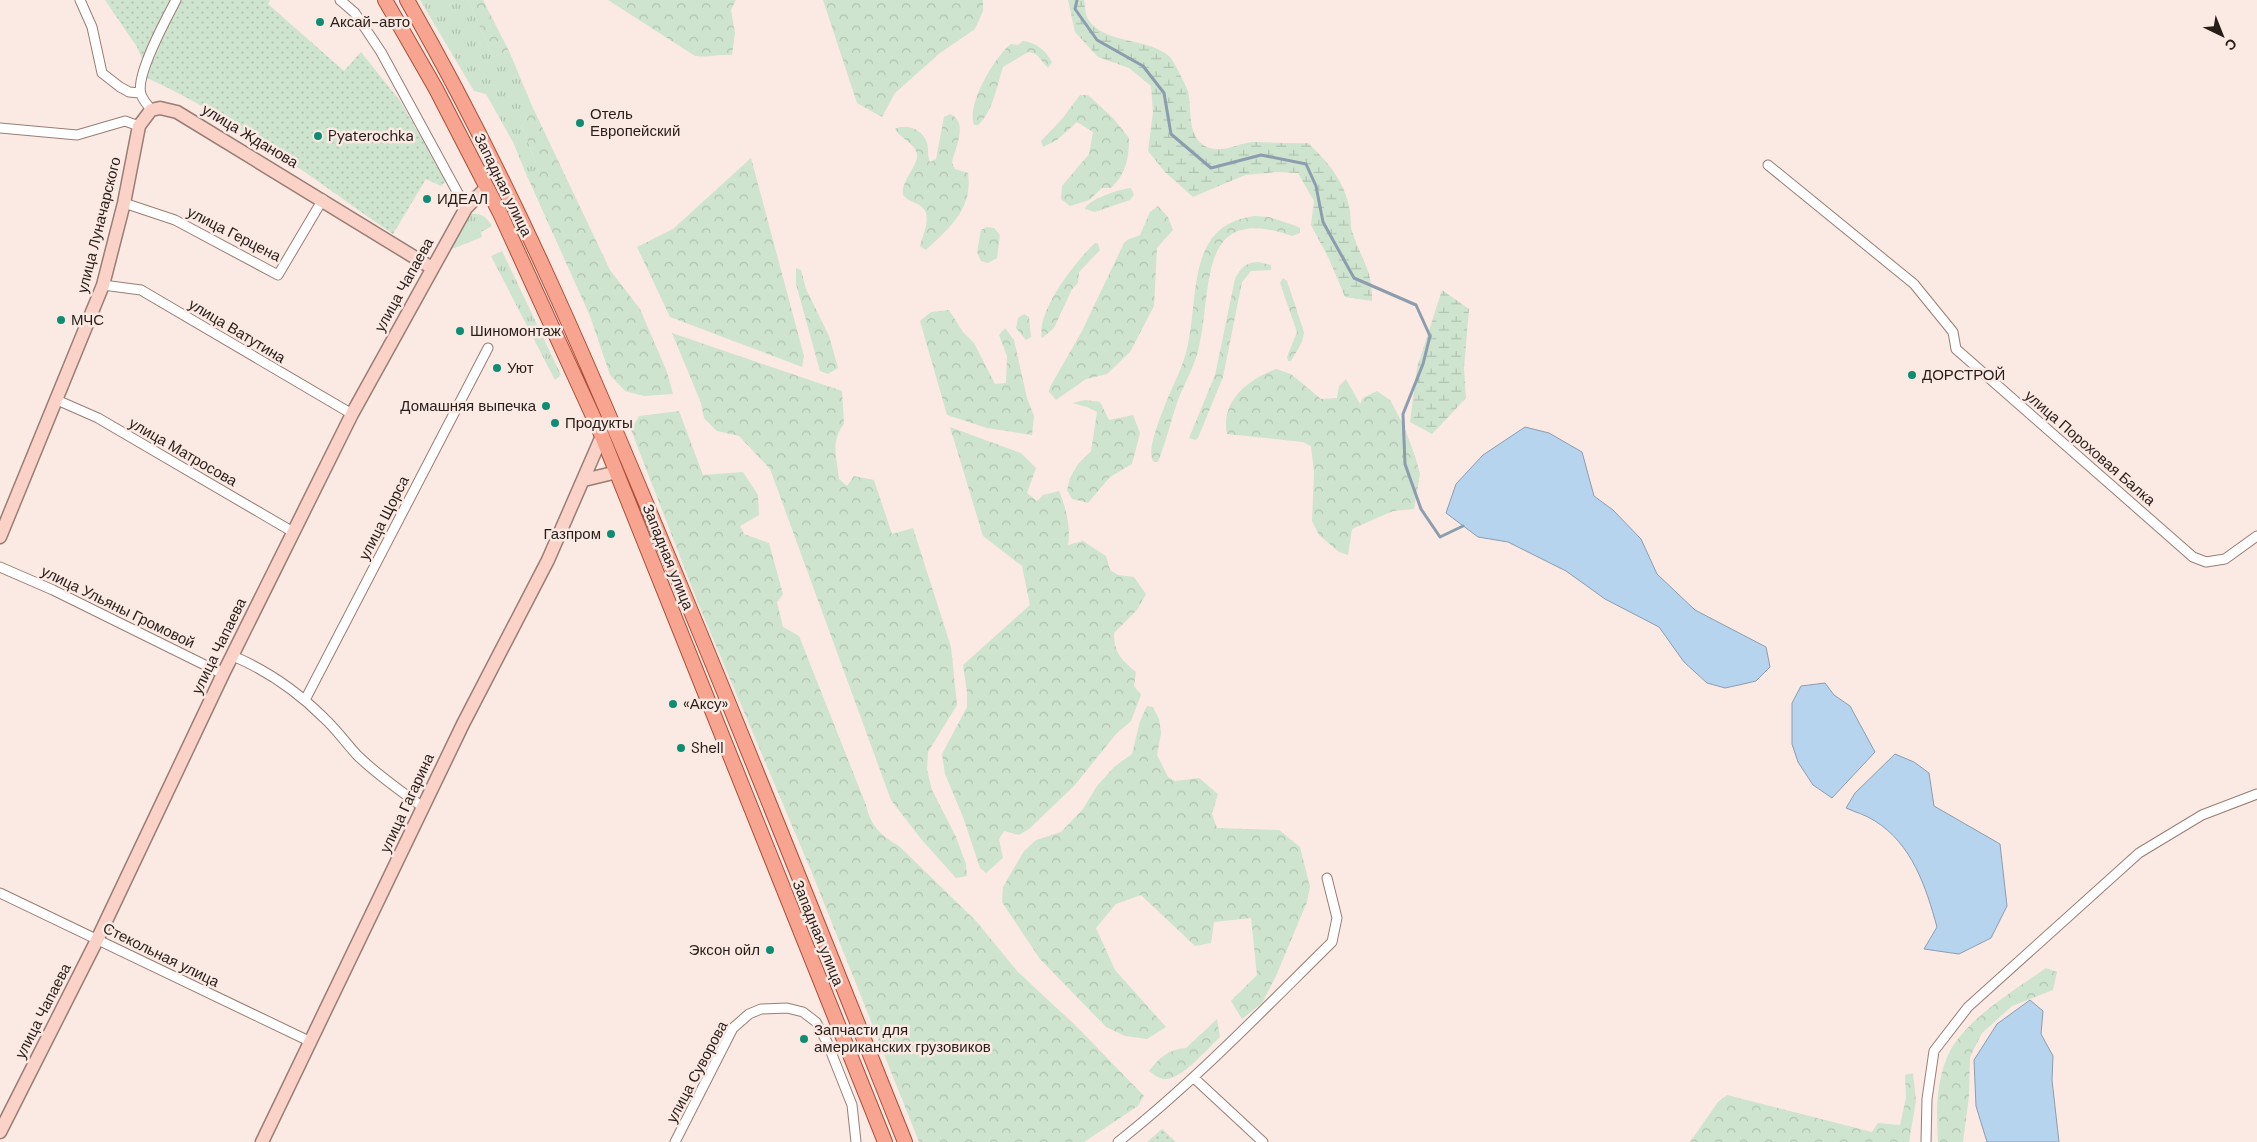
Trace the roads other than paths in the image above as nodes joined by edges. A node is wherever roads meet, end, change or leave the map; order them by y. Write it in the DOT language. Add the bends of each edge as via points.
graph roads {
  1 [pos="80,0"];
  2 [pos="176,0"];
  3 [pos="340,0"];
  4 [pos="385,0"];
  5 [pos="407,0"];
  6 [pos="140,93"];
  7 [pos="151,110"];
  8 [pos="139,126"];
  9 [pos="0,128"];
  10 [pos="1768,165"];
  11 [pos="487,187"];
  12 [pos="323,199"];
  13 [pos="124,203"];
  14 [pos="466,208"];
  15 [pos="432,268"];
  16 [pos="104,285"];
  17 [pos="488,348"];
  18 [pos="57,400"];
  19 [pos="352,414"];
  20 [pos="602,436"];
  21 [pos="617,472"];
  22 [pos="584,480"];
  23 [pos="4,512"];
  24 [pos="293,532"];
  25 [pos="2257,536"];
  26 [pos="0,537"];
  27 [pos="0,567"];
  28 [pos="232,656"];
  29 [pos="223,674"];
  30 [pos="305,700"];
  31 [pos="2257,794"];
  32 [pos="424,808"];
  33 [pos="1327,878"];
  34 [pos="0,893"];
  35 [pos="97,940"];
  36 [pos="311,1042"];
  37 [pos="1194,1078"];
  38 [pos="0,1132"];
  39 [pos="262,1142"];
  40 [pos="675,1142"];
  41 [pos="856,1142"];
  42 [pos="885,1142"];
  43 [pos="905,1142"];
  44 [pos="1118,1142"];
  45 [pos="1263,1142"];
  46 [pos="1926,1142"];
  1 -- 6 [label="street" via="92,27 102,73 129,92"];
  2 -- 6 [label="street" via="151,50"];
  3 -- 14 [label="street" via="354,13 381,52"];
  4 -- 11 [label="main road, Западная улица"];
  5 -- 43 [label="main road, Западная улица" via="452,78 515,205 595,379 748,748"];
  6 -- 7 [label="street"];
  7 -- 8 [label="main road, улица Луначарского"];
  7 -- 12 [label="main road, улица Жданова" via="160,108 177,112"];
  8 -- 9 [label="street" via="125,121 77,135"];
  8 -- 13 [label="main road, улица Луначарского"];
  10 -- 25 [label="street, улица Пороховая Балка" via="1914,284 1953,332 1956,349 2183,550 2206,562 2217,561"];
  11 -- 14 [label="main road, улица Чапаева"];
  11 -- 20 [label="main road, Западная улица"];
  12 -- 13 [label="street, улица Герцена" via="278,275 175,220"];
  12 -- 15 [label="main road, улица Жданова"];
  13 -- 16 [label="main road, улица Луначарского"];
  14 -- 15 [label="main road, улица Чапаева"];
  15 -- 19 [label="main road, улица Чапаева"];
  16 -- 18 [label="main road, улица Луначарского"];
  16 -- 19 [label="street, улица Ватутина" via="141,290"];
  17 -- 30 [label="street, улица Щорса"];
  18 -- 23 [label="main road, улица Луначарского"];
  18 -- 24 [label="street, улица Матросова" via="98,418"];
  19 -- 24 [label="main road, улица Чапаева"];
  20 -- 21 [label="main road, Западная улица"];
  20 -- 22 [label="main road, улица Гагарина"];
  21 -- 22 [label="main road"];
  21 -- 42 [label="main road, Западная улица"];
  22 -- 32 [label="main road, улица Гагарина" via="548,560 463,724"];
  23 -- 26 [label="main road, улица Луначарского"];
  24 -- 28 [label="main road, улица Чапаева"];
  27 -- 29 [label="street, улица Ульяны Громовой"];
  28 -- 29 [label="main road, улица Чапаева"];
  28 -- 30 [label="street" via="252,664"];
  29 -- 35 [label="main road, улица Чапаева"];
  30 -- 32 [label="street" via="358,756"];
  31 -- 46 [label="street" via="2202,815 2139,853 1968,1007 1934,1051 1927,1099"];
  32 -- 36 [label="main road, улица Гагарина"];
  33 -- 37 [label="street" via="1336,918 1332,942"];
  34 -- 35 [label="street, Стекольная улица"];
  35 -- 36 [label="street, Стекольная улица"];
  35 -- 38 [label="main road, улица Чапаева"];
  36 -- 39 [label="main road, улица Гагарина"];
  37 -- 44 [label="street"];
  37 -- 45 [label="street"];
  40 -- 41 [label="street, улица Суворова" via="733,1028 748,1014 761,1009 787,1008 803,1012 816,1022 827,1042 852,1105"];
}
